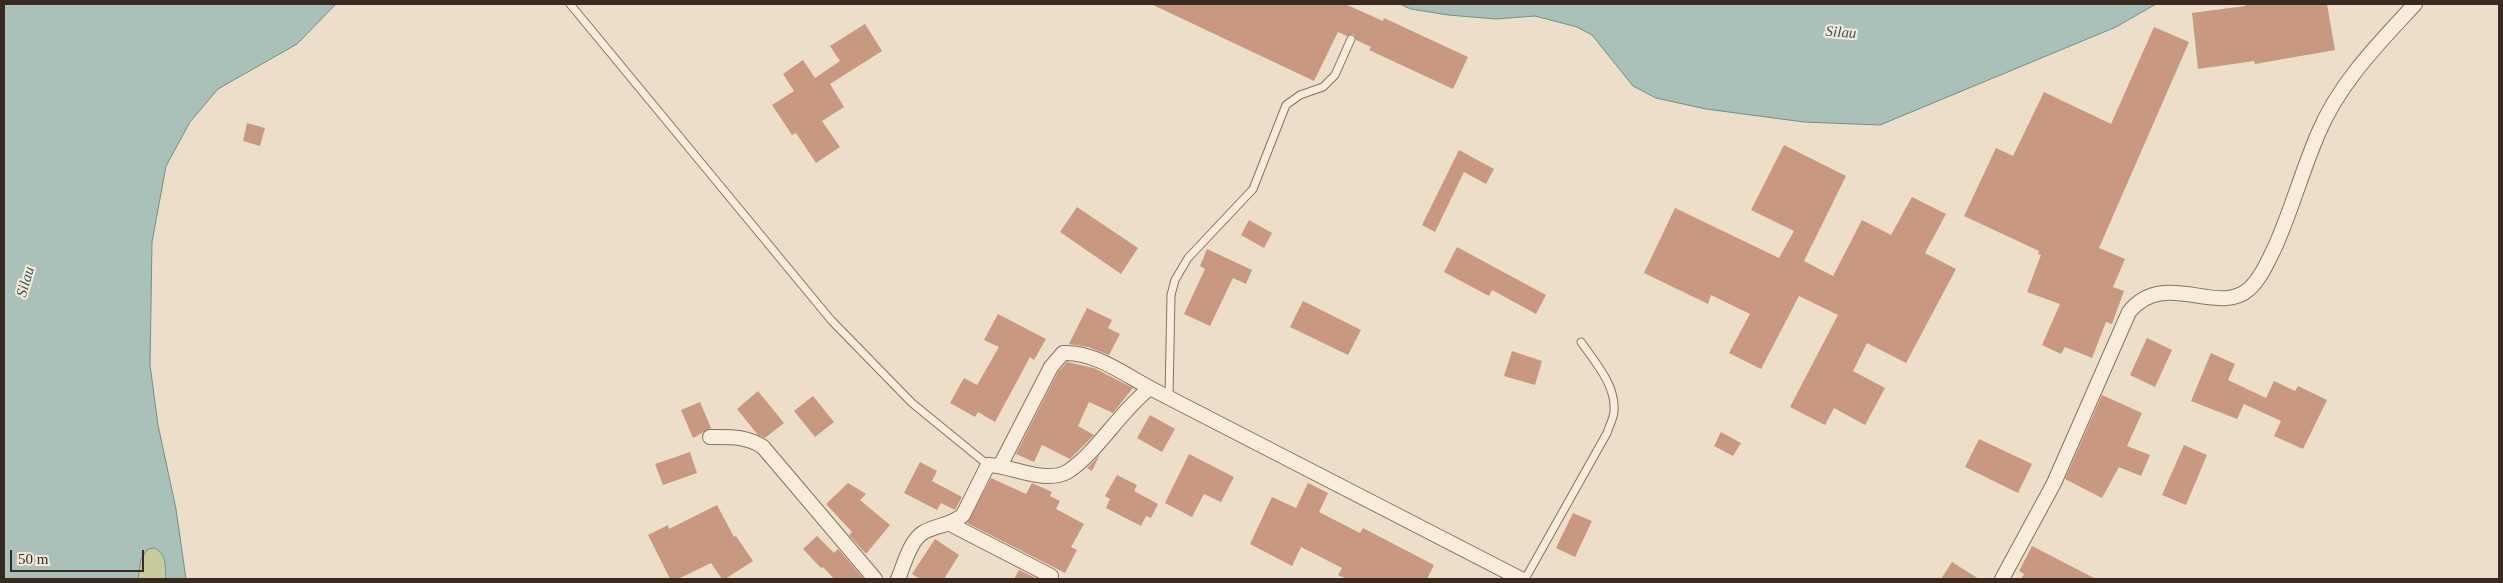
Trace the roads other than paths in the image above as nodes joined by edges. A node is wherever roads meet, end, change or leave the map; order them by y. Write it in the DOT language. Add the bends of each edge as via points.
graph roads {
  1 [pos="570,4"];
  2 [pos="2415,4"];
  3 [pos="1351,40"];
  4 [pos="1581,342"];
  5 [pos="1150,388"];
  6 [pos="1169,397"];
  7 [pos="710,437"];
  8 [pos="994,465"];
  9 [pos="950,524"];
  10 [pos="1051,576"];
  11 [pos="875,579"];
  12 [pos="898,579"];
  13 [pos="1520,579"];
  14 [pos="1525,579"];
  15 [pos="2002,579"];
  1 -- 8 [label="lane" via="831,320 912,403"];
  2 -- 15 [label="street" via="2362,62 2318,132 2292,208 2268,262 2248,290 2238,296 2223,298 2164,292 2138,301 2129,312 2054,483"];
  3 -- 6 [label="lane" via="1335,75 1323,87 1300,95 1286,105 1253,189 1188,258 1175,280 1171,296"];
  4 -- 14 [label="lane" via="1606,379 1615,413"];
  5 -- 6 [label="street"];
  5 -- 8 [label="street" via="1065,474 1029,474"];
  5 -- 8 [label="street" via="1102,362 1074,352 1063,353 1051,366"];
  6 -- 13 [label="street"];
  7 -- 11 [label="street" via="740,437 763,448"];
  8 -- 9 [label="street" via="963,515"];
  9 -- 10 [label="street"];
  9 -- 12 [label="street" via="923,532"];
}
